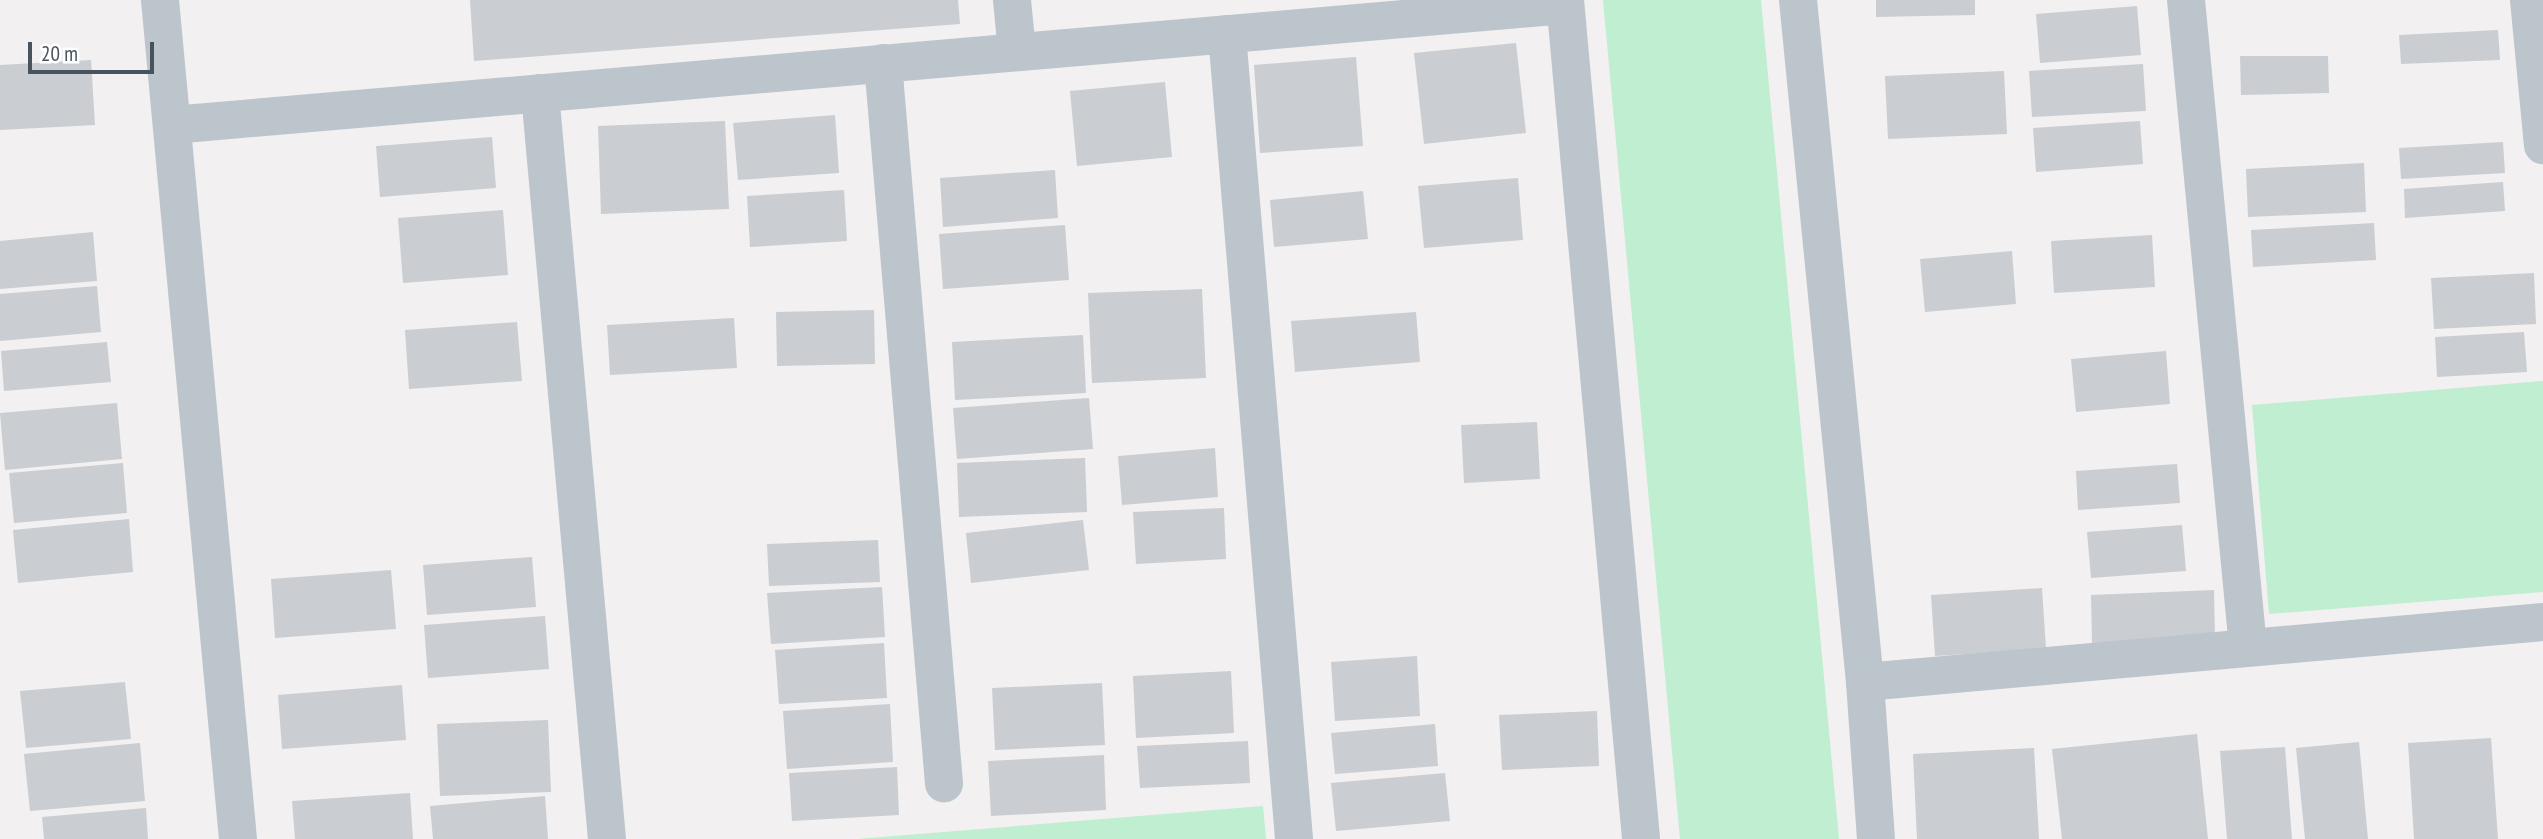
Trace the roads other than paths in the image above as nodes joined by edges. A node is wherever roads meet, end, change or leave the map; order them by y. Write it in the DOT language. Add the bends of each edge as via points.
graph roads {
  1 [pos="160,0"];
  2 [pos="1012,0"];
  3 [pos="1798,0"];
  4 [pos="2186,0"];
  5 [pos="2529,0"];
  6 [pos="1565,2"];
  7 [pos="1227,34"];
  8 [pos="1017,52"];
  9 [pos="883,63"];
  10 [pos="540,93"];
  11 [pos="172,125"];
  12 [pos="2543,145"];
  13 [pos="2543,622"];
  14 [pos="2248,647"];
  15 [pos="1865,682"];
  16 [pos="944,783"];
  17 [pos="238,839"];
  18 [pos="607,839"];
  19 [pos="1294,839"];
  20 [pos="1641,839"];
  21 [pos="1876,839"];
  1 -- 11 [label="street"];
  2 -- 8 [label="street"];
  3 -- 15 [label="street"];
  4 -- 14 [label="street"];
  5 -- 12 [label="street"];
  6 -- 7 [label="street"];
  6 -- 20 [label="street"];
  7 -- 8 [label="street"];
  7 -- 19 [label="street"];
  8 -- 9 [label="street"];
  9 -- 10 [label="street"];
  9 -- 16 [label="street"];
  10 -- 11 [label="street"];
  10 -- 18 [label="street"];
  11 -- 17 [label="street"];
  13 -- 14 [label="street"];
  14 -- 15 [label="street"];
  15 -- 21 [label="street"];
}
